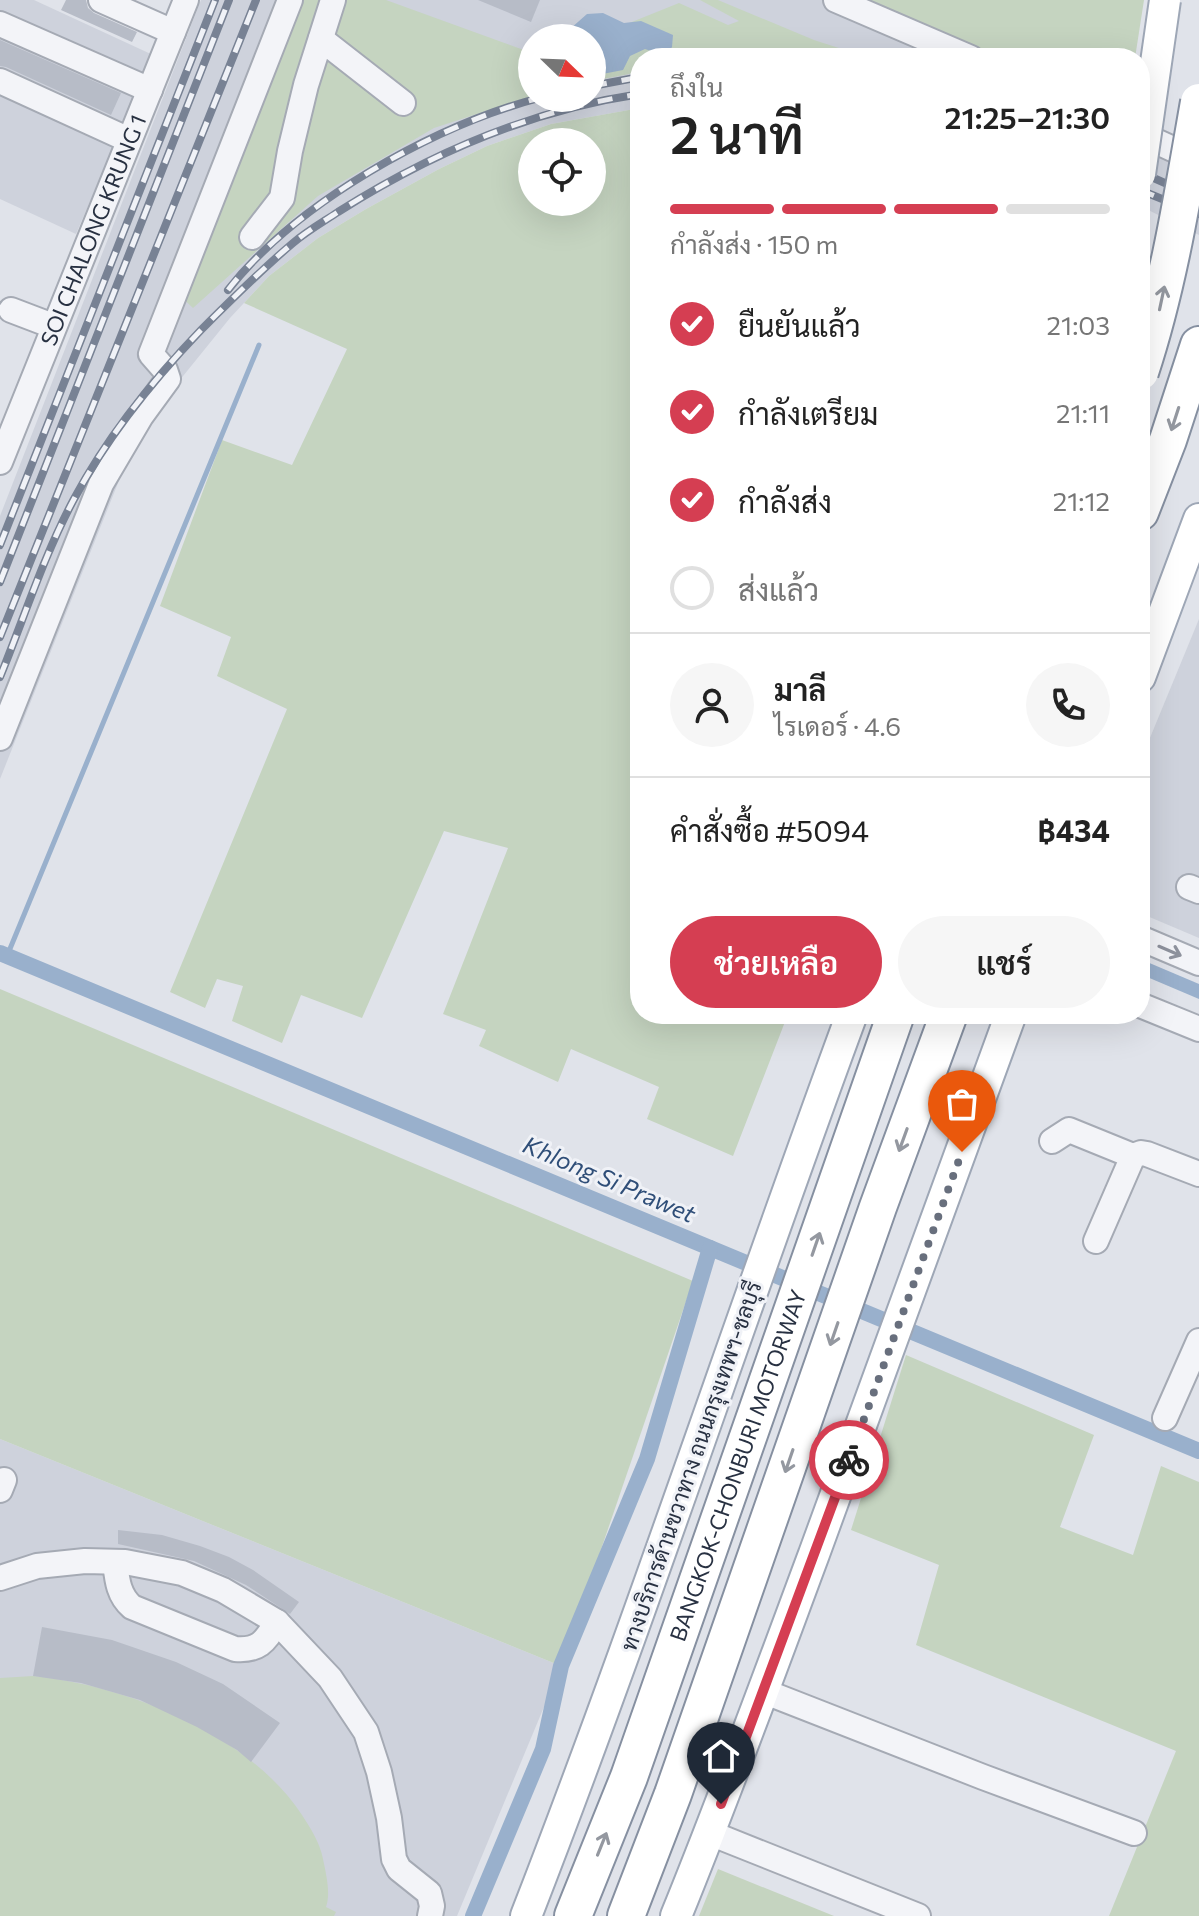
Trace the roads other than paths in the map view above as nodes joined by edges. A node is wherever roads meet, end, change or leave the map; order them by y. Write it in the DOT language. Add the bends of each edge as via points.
graph roads {
  1 [pos="101,0"];
  2 [pos="186,0"];
  3 [pos="290,0"];
  4 [pos="333,0"];
  5 [pos="836,0"];
  6 [pos="1165,0"];
  7 [pos="0,24"];
  8 [pos="173,32"];
  9 [pos="321,39"];
  10 [pos="948,48"];
  11 [pos="0,81"];
  12 [pos="150,90"];
  13 [pos="1199,102"];
  14 [pos="403,103"];
  15 [pos="1150,104"];
  16 [pos="1150,139"];
  17 [pos="129,140"];
  18 [pos="1199,161"];
  19 [pos="252,237"];
  20 [pos="11,310"];
  21 [pos="53,326"];
  22 [pos="1150,341"];
  23 [pos="1199,345"];
  24 [pos="0,462"];
  25 [pos="1150,486"];
  26 [pos="1199,519"];
  27 [pos="1150,650"];
  28 [pos="0,738"];
  29 [pos="1150,942"];
  30 [pos="1199,963"];
  31 [pos="1150,1009"];
  32 [pos="848,1024"];
  33 [pos="893,1024"];
  34 [pos="945,1024"];
  35 [pos="1007,1024"];
  36 [pos="1199,1029"];
  37 [pos="1052,1141"];
  38 [pos="1133,1156"];
  39 [pos="1199,1174"];
  40 [pos="1096,1241"];
  41 [pos="1199,1341"];
  42 [pos="1165,1418"];
  43 [pos="115,1562"];
  44 [pos="0,1578"];
  45 [pos="277,1622"];
  46 [pos="763,1691"];
  47 [pos="710,1833"];
  48 [pos="1134,1833"];
  49 [pos="430,1916"];
  50 [pos="526,1916"];
  51 [pos="573,1916"];
  52 [pos="626,1916"];
  53 [pos="676,1916"];
  54 [pos="918,1916"];
  1 -- 8 [label="street"];
  2 -- 8 [label="street, SOI CHALONG KRUNG 1"];
  3 -- 28 [label="street" via="151,354 168,379 101,484"];
  4 -- 9 [label="street"];
  5 -- 10 [label="street"];
  6 -- 15 [label="main road, bridge"];
  7 -- 12 [label="street"];
  8 -- 12 [label="street, SOI CHALONG KRUNG 1"];
  9 -- 14 [label="street"];
  9 -- 19 [label="street" via="282,198"];
  11 -- 17 [label="street"];
  12 -- 17 [label="street, SOI CHALONG KRUNG 1"];
  22 -- 13 [label="highway, one-way, bridge"];
  16 -- 18 [label="street"];
  17 -- 21 [label="street, SOI CHALONG KRUNG 1"];
  20 -- 21 [label="street"];
  21 -- 24 [label="street, SOI CHALONG KRUNG 1"];
  23 -- 25 [label="highway, one-way"];
  26 -- 27 [label="main road"];
  29 -- 30 [label="street, one-way"];
  31 -- 36 [label="street"];
  32 -- 50 [label="main road, ทางบริการด้านขวาทาง ถนนกรุงเทพฯ-ชลบุรี"];
  51 -- 33 [label="highway, BANGKOK-CHONBURI MOTORWAY, one-way" via="629,1777"];
  34 -- 52 [label="highway, one-way"];
  35 -- 46 [label="main road"];
  37 -- 38 [label="street" via="1069,1130"];
  38 -- 39 [label="street" via="1147,1154"];
  38 -- 40 [label="street"];
  41 -- 42 [label="street"];
  43 -- 44 [label="street" via="37,1566"];
  43 -- 45 [label="street" via="182,1573"];
  43 -- 45 [label="street" via="127,1604 235,1649 259,1645"];
  45 -- 49 [label="street" via="330,1678 366,1732 379,1772 394,1859 429,1893"];
  46 -- 47 [label="main road"];
  46 -- 48 [label="street"];
  47 -- 53 [label="main road"];
  47 -- 54 [label="street"];
}
